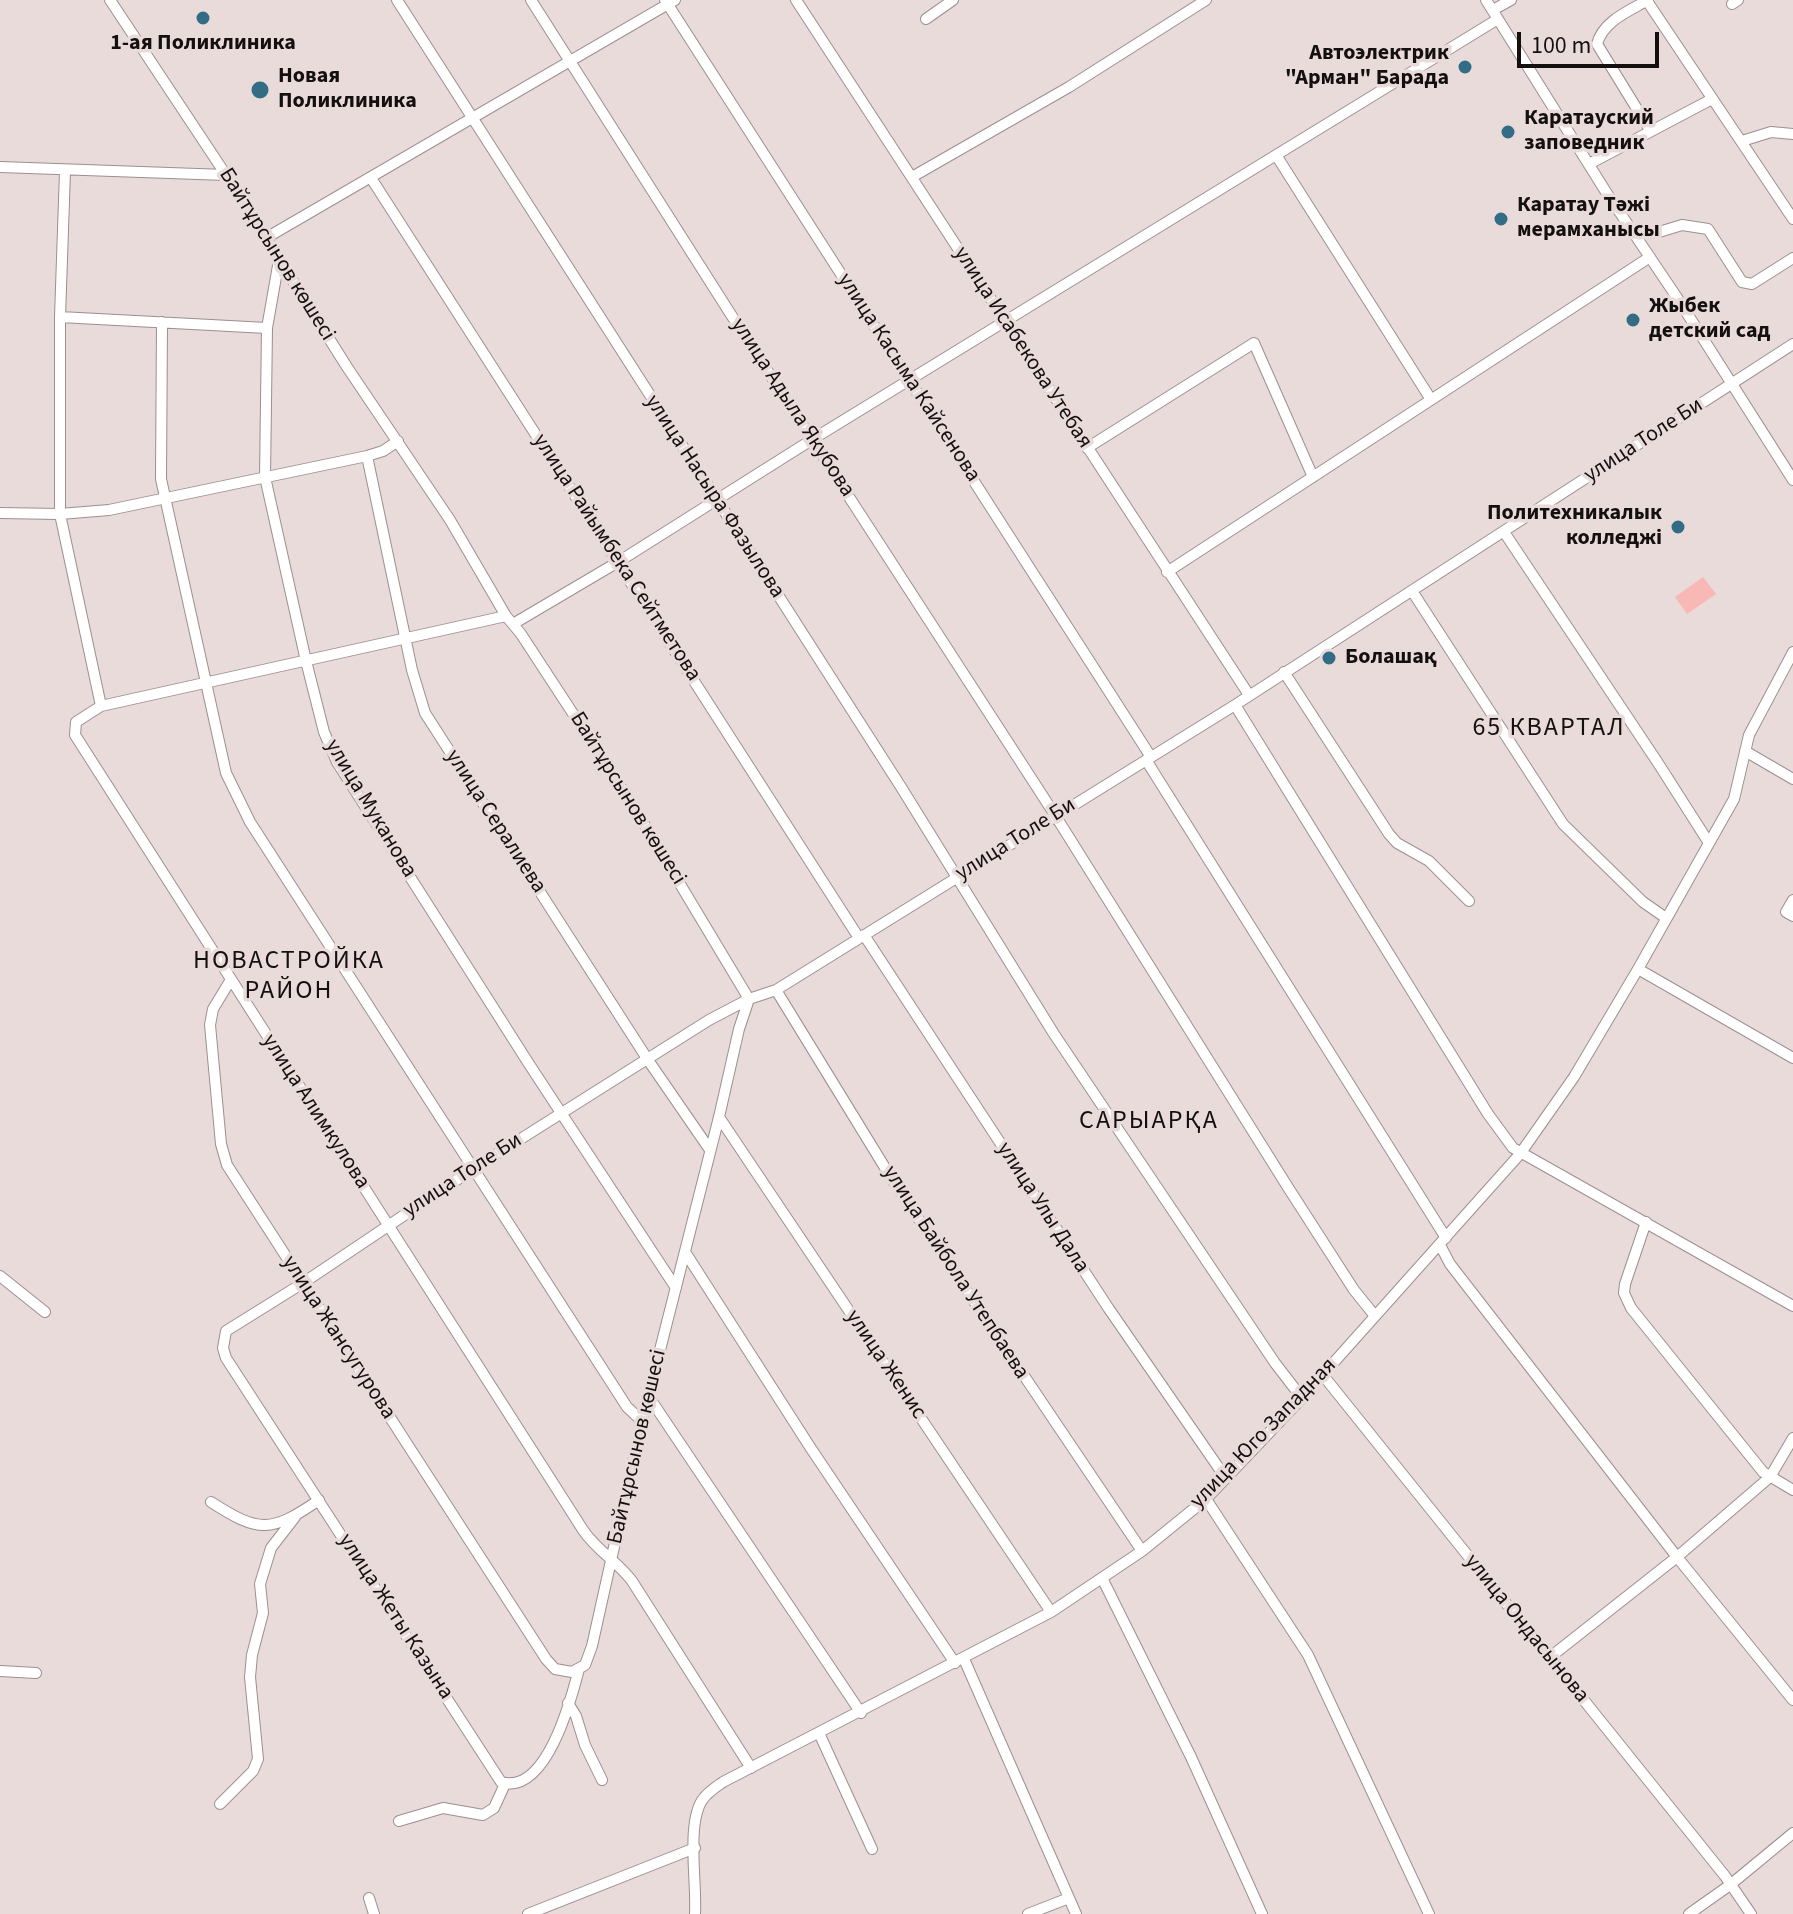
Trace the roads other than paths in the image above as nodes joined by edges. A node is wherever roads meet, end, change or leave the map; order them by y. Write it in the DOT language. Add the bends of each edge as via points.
graph roads {
  1 [pos="110,0"];
  2 [pos="397,0"];
  3 [pos="531,0"];
  4 [pos="796,0"];
  5 [pos="953,0"];
  6 [pos="1206,0"];
  7 [pos="1486,0"];
  8 [pos="1511,0"];
  9 [pos="1648,0"];
  10 [pos="669,1"];
  11 [pos="1496,15"];
  12 [pos="926,19"];
  13 [pos="571,61"];
  14 [pos="1712,99"];
  15 [pos="471,117"];
  16 [pos="1650,130"];
  17 [pos="1793,134"];
  18 [pos="1742,141"];
  19 [pos="1276,155"];
  20 [pos="1589,164"];
  21 [pos="0,167"];
  22 [pos="65,171"];
  23 [pos="226,175"];
  24 [pos="912,177"];
  25 [pos="371,178"];
  26 [pos="1793,219"];
  27 [pos="1659,232"];
  28 [pos="266,238"];
  29 [pos="1650,257"];
  30 [pos="1793,258"];
  31 [pos="279,260"];
  32 [pos="60,317"];
  33 [pos="1005,321"];
  34 [pos="162,322"];
  35 [pos="267,328"];
  36 [pos="1793,344"];
  37 [pos="911,381"];
  38 [pos="1732,385"];
  39 [pos="1430,398"];
  40 [pos="813,439"];
  41 [pos="398,441"];
  42 [pos="1087,448"];
  43 [pos="367,456"];
  44 [pos="265,477"];
  45 [pos="1313,477"];
  46 [pos="1793,480"];
  47 [pos="164,498"];
  48 [pos="716,500"];
  49 [pos="0,513"];
  50 [pos="60,514"];
  51 [pos="1504,532"];
  52 [pos="618,562"];
  53 [pos="1167,572"];
  54 [pos="1412,591"];
  55 [pos="510,620"];
  56 [pos="406,638"];
  57 [pos="1793,652"];
  58 [pos="306,661"];
  59 [pos="1284,672"];
  60 [pos="205,682"];
  61 [pos="1249,695"];
  62 [pos="1235,705"];
  63 [pos="101,706"];
  64 [pos="1745,751"];
  65 [pos="1148,758"];
  66 [pos="1793,779"];
  67 [pos="1055,815"];
  68 [pos="1709,843"];
  69 [pos="957,876"];
  70 [pos="1793,900"];
  71 [pos="1469,901"];
  72 [pos="1793,916"];
  73 [pos="1666,918"];
  74 [pos="862,936"];
  75 [pos="1638,969"];
  76 [pos="230,981"];
  77 [pos="776,990"];
  78 [pos="749,999"];
  79 [pos="1793,1058"];
  80 [pos="648,1060"];
  81 [pos="560,1113"];
  82 [pos="719,1117"];
  83 [pos="710,1150"];
  84 [pos="1520,1154"];
  85 [pos="473,1169"];
  86 [pos="1646,1222"];
  87 [pos="389,1226"];
  88 [pos="1443,1242"];
  89 [pos="685,1252"];
  90 [pos="0,1276"];
  91 [pos="303,1283"];
  92 [pos="676,1288"];
  93 [pos="1793,1306"];
  94 [pos="45,1312"];
  95 [pos="1375,1316"];
  96 [pos="234,1326"];
  97 [pos="1322,1374"];
  98 [pos="649,1397"];
  99 [pos="1302,1398"];
  100 [pos="642,1421"];
  101 [pos="1793,1438"];
  102 [pos="1225,1477"];
  103 [pos="1770,1477"];
  104 [pos="1793,1490"];
  105 [pos="1206,1499"];
  106 [pos="319,1500"];
  107 [pos="211,1502"];
  108 [pos="295,1517"];
  109 [pos="1142,1551"];
  110 [pos="1677,1557"];
  111 [pos="612,1559"];
  112 [pos="1102,1578"];
  113 [pos="1051,1612"];
  114 [pos="1549,1658"];
  115 [pos="960,1661"];
  116 [pos="579,1669"];
  117 [pos="0,1671"];
  118 [pos="36,1673"];
  119 [pos="1793,1700"];
  120 [pos="568,1703"];
  121 [pos="861,1713"];
  122 [pos="819,1733"];
  123 [pos="751,1768"];
  124 [pos="602,1780"];
  125 [pos="505,1784"];
  126 [pos="220,1804"];
  127 [pos="399,1821"];
  128 [pos="1793,1833"];
  129 [pos="695,1848"];
  130 [pos="872,1849"];
  131 [pos="1730,1885"];
  132 [pos="369,1898"];
  133 [pos="1069,1898"];
  134 [pos="374,1914"];
  135 [pos="528,1914"];
  136 [pos="695,1914"];
  137 [pos="1028,1914"];
  138 [pos="1076,1914"];
  139 [pos="1262,1914"];
  140 [pos="1429,1914"];
  141 [pos="1689,1914"];
  142 [pos="1751,1914"];
  1 -- 23 [label="street, Байтұрсынов көшесі"];
  2 -- 15 [label="street, улица Насыра Фазылова"];
  3 -- 13 [label="street, улица Адыла Якубова"];
  4 -- 24 [label="street, улица Исабекова Утебая"];
  5 -- 12 [label="street"];
  6 -- 24 [label="street"];
  7 -- 11 [label="street"];
  8 -- 11 [label="street"];
  9 -- 14 [label="street"];
  9 -- 16 [label="street" via="1612,21 1597,44"];
  10 -- 13 [label="street"];
  10 -- 37 [label="street, улица Касыма Кайсенова"];
  11 -- 19 [label="street"];
  11 -- 20 [label="street"];
  13 -- 15 [label="street"];
  13 -- 40 [label="street, улица Адыла Якубова"];
  14 -- 16 [label="street"];
  14 -- 18 [label="street"];
  15 -- 25 [label="street"];
  15 -- 48 [label="street, улица Насыра Фазылова"];
  16 -- 20 [label="street"];
  17 -- 18 [label="street" via="1771,132"];
  18 -- 26 [label="street"];
  19 -- 33 [label="street"];
  19 -- 39 [label="street"];
  20 -- 29 [label="street"];
  21 -- 22 [label="street"];
  22 -- 23 [label="street"];
  22 -- 32 [label="street"];
  23 -- 28 [label="street, Байтұрсынов көшесі"];
  24 -- 33 [label="street, улица Исабекова Утебая"];
  25 -- 28 [label="street"];
  25 -- 52 [label="street, улица Райымбека Сейтметова"];
  27 -- 30 [label="street" via="1682,225 1708,229 1746,284"];
  28 -- 31 [label="street, Байтұрсынов көшесі"];
  29 -- 38 [label="street"];
  29 -- 39 [label="street"];
  31 -- 35 [label="street, улица Муканова"];
  31 -- 41 [label="street, Байтұрсынов көшесі"];
  32 -- 34 [label="street"];
  32 -- 50 [label="street"];
  33 -- 37 [label="street"];
  33 -- 42 [label="street, улица Исабекова Утебая"];
  34 -- 35 [label="street"];
  34 -- 47 [label="street"];
  35 -- 44 [label="street, улица Муканова"];
  36 -- 38 [label="street, улица Толе Би"];
  37 -- 40 [label="street"];
  37 -- 65 [label="street, улица Касыма Кайсенова"];
  38 -- 46 [label="street"];
  38 -- 51 [label="street, улица Толе Би"];
  39 -- 45 [label="street"];
  40 -- 48 [label="street"];
  40 -- 67 [label="street, улица Адыла Якубова"];
  41 -- 43 [label="street"];
  41 -- 55 [label="street, Байтұрсынов көшесі"];
  42 -- 45 [label="street" via="1254,343"];
  42 -- 53 [label="street, улица Исабекова Утебая"];
  43 -- 44 [label="street"];
  43 -- 56 [label="street, улица Сералиева"];
  44 -- 47 [label="street"];
  44 -- 58 [label="street, улица Муканова"];
  45 -- 53 [label="street"];
  47 -- 50 [label="street"];
  47 -- 60 [label="street"];
  48 -- 52 [label="street"];
  48 -- 69 [label="street, улица Насыра Фазылова"];
  49 -- 50 [label="street"];
  50 -- 63 [label="street"];
  51 -- 54 [label="street, улица Толе Би"];
  51 -- 68 [label="street"];
  52 -- 55 [label="street"];
  52 -- 74 [label="street, улица Райымбека Сейтметова"];
  53 -- 61 [label="street, улица Исабекова Утебая"];
  54 -- 59 [label="street, улица Толе Би"];
  54 -- 73 [label="street" via="1563,824"];
  55 -- 56 [label="street"];
  55 -- 78 [label="street, Байтұрсынов көшесі" via="632,804"];
  56 -- 58 [label="street"];
  56 -- 80 [label="street, улица Сералиева" via="425,713"];
  57 -- 64 [label="street, улица Юго Западная" via="1757,717"];
  58 -- 60 [label="street"];
  58 -- 81 [label="street, улица Муканова" via="337,762"];
  59 -- 61 [label="street, улица Толе Би"];
  59 -- 71 [label="street" via="1389,834 1429,861"];
  60 -- 63 [label="street"];
  60 -- 85 [label="street" via="226,773 250,822"];
  61 -- 62 [label="street, улица Толе Би"];
  62 -- 65 [label="street, улица Толе Би"];
  62 -- 84 [label="street" via="1488,1114"];
  63 -- 76 [label="street, улица Алимкулова" via="76,722 75,735"];
  64 -- 66 [label="street"];
  64 -- 68 [label="street, улица Юго Западная" via="1734,799"];
  65 -- 67 [label="street, улица Толе Би"];
  65 -- 88 [label="street, улица Касыма Кайсенова"];
  67 -- 69 [label="street, улица Толе Би"];
  67 -- 95 [label="street, улица Адыла Якубова" via="1289,1189"];
  68 -- 73 [label="street, улица Юго Западная"];
  69 -- 74 [label="street, улица Толе Би"];
  69 -- 99 [label="street, улица Насыра Фазылова" via="1054,1034"];
  70 -- 72 [label="street" via="1786,912"];
  73 -- 75 [label="street, улица Юго Западная"];
  74 -- 77 [label="street, улица Толе Би"];
  74 -- 102 [label="street, улица Улы Дала"];
  75 -- 79 [label="street"];
  75 -- 84 [label="street, улица Юго Западная" via="1574,1077"];
  76 -- 87 [label="street, улица Алимкулова"];
  76 -- 91 [label="street, улица Жансугурова" via="210,1025 224,1155"];
  77 -- 78 [label="street, улица Толе Би"];
  77 -- 109 [label="street, улица Байбола Утепбаева" via="895,1184"];
  78 -- 80 [label="street, улица Толе Би"];
  78 -- 82 [label="street, Байтұрсынов көшесі"];
  80 -- 81 [label="street, улица Толе Би"];
  80 -- 83 [label="street, улица Сералиева"];
  81 -- 85 [label="street, улица Толе Би"];
  81 -- 92 [label="street, улица Муканова"];
  82 -- 83 [label="street, Байтұрсынов көшесі"];
  82 -- 113 [label="street, улица Женис"];
  83 -- 89 [label="street, Байтұрсынов көшесі"];
  84 -- 86 [label="street"];
  84 -- 88 [label="street, улица Юго Западная"];
  85 -- 87 [label="street, улица Толе Би"];
  85 -- 100 [label="street" via="627,1407"];
  86 -- 93 [label="street"];
  86 -- 103 [label="street" via="1627,1274 1627,1301"];
  87 -- 91 [label="street, улица Толе Би"];
  87 -- 111 [label="street, улица Алимкулова" via="592,1544"];
  88 -- 95 [label="street, улица Юго Западная"];
  88 -- 110 [label="street, улица Касыма Кайсенова" via="1450,1264"];
  89 -- 92 [label="street, Байтұрсынов көшесі"];
  89 -- 115 [label="street" via="810,1447"];
  90 -- 94 [label="street"];
  91 -- 96 [label="street, улица Толе Би"];
  91 -- 116 [label="street, улица Жансугурова" via="555,1669"];
  92 -- 98 [label="street, Байтұрсынов көшесі"];
  95 -- 97 [label="street, улица Юго Западная"];
  96 -- 106 [label="street, улица Жеты Казына" via="223,1338 226,1358"];
  97 -- 99 [label="street, улица Юго Западная"];
  97 -- 114 [label="street, улица Ондасынова"];
  98 -- 100 [label="street, Байтұрсынов көшесі"];
  98 -- 121 [label="street"];
  99 -- 102 [label="street, улица Юго Западная"];
  100 -- 111 [label="street, Байтұрсынов көшесі"];
  101 -- 103 [label="street"];
  102 -- 105 [label="street, улица Юго Западная"];
  103 -- 104 [label="street"];
  103 -- 110 [label="street"];
  105 -- 109 [label="street, улица Юго Западная"];
  105 -- 140 [label="street" via="1308,1655"];
  106 -- 108 [label="street"];
  106 -- 125 [label="street, улица Жеты Казына"];
  107 -- 108 [label="street" via="237,1519 268,1527"];
  108 -- 126 [label="street" via="271,1548 260,1584 263,1613 250,1677 258,1759"];
  109 -- 112 [label="street, улица Юго Западная"];
  110 -- 114 [label="street"];
  110 -- 119 [label="street, улица Касыма Кайсенова"];
  111 -- 116 [label="street, Байтұрсынов көшесі" via="592,1646"];
  111 -- 123 [label="street, улица Алимкулова" via="632,1581"];
  112 -- 113 [label="street, улица Юго Западная"];
  112 -- 139 [label="street"];
  113 -- 115 [label="street, улица Юго Западная"];
  114 -- 131 [label="street, улица Ондасынова"];
  115 -- 121 [label="street, улица Юго Западная"];
  115 -- 133 [label="street"];
  116 -- 120 [label="street"];
  117 -- 118 [label="street"];
  120 -- 124 [label="street"];
  120 -- 125 [label="street" via="547,1757 527,1777"];
  121 -- 122 [label="street, улица Юго Западная"];
  122 -- 123 [label="street, улица Юго Западная"];
  122 -- 130 [label="street"];
  123 -- 129 [label="street, улица Юго Западная" via="723,1782 702,1801 694,1821"];
  125 -- 127 [label="street" via="494,1808 483,1815 443,1808"];
  128 -- 131 [label="street"];
  129 -- 135 [label="street"];
  129 -- 136 [label="street, улица Юго Западная"];
  131 -- 141 [label="street"];
  131 -- 142 [label="street, улица Ондасынова"];
  132 -- 134 [label="street"];
  133 -- 137 [label="street"];
  133 -- 138 [label="street"];
}
